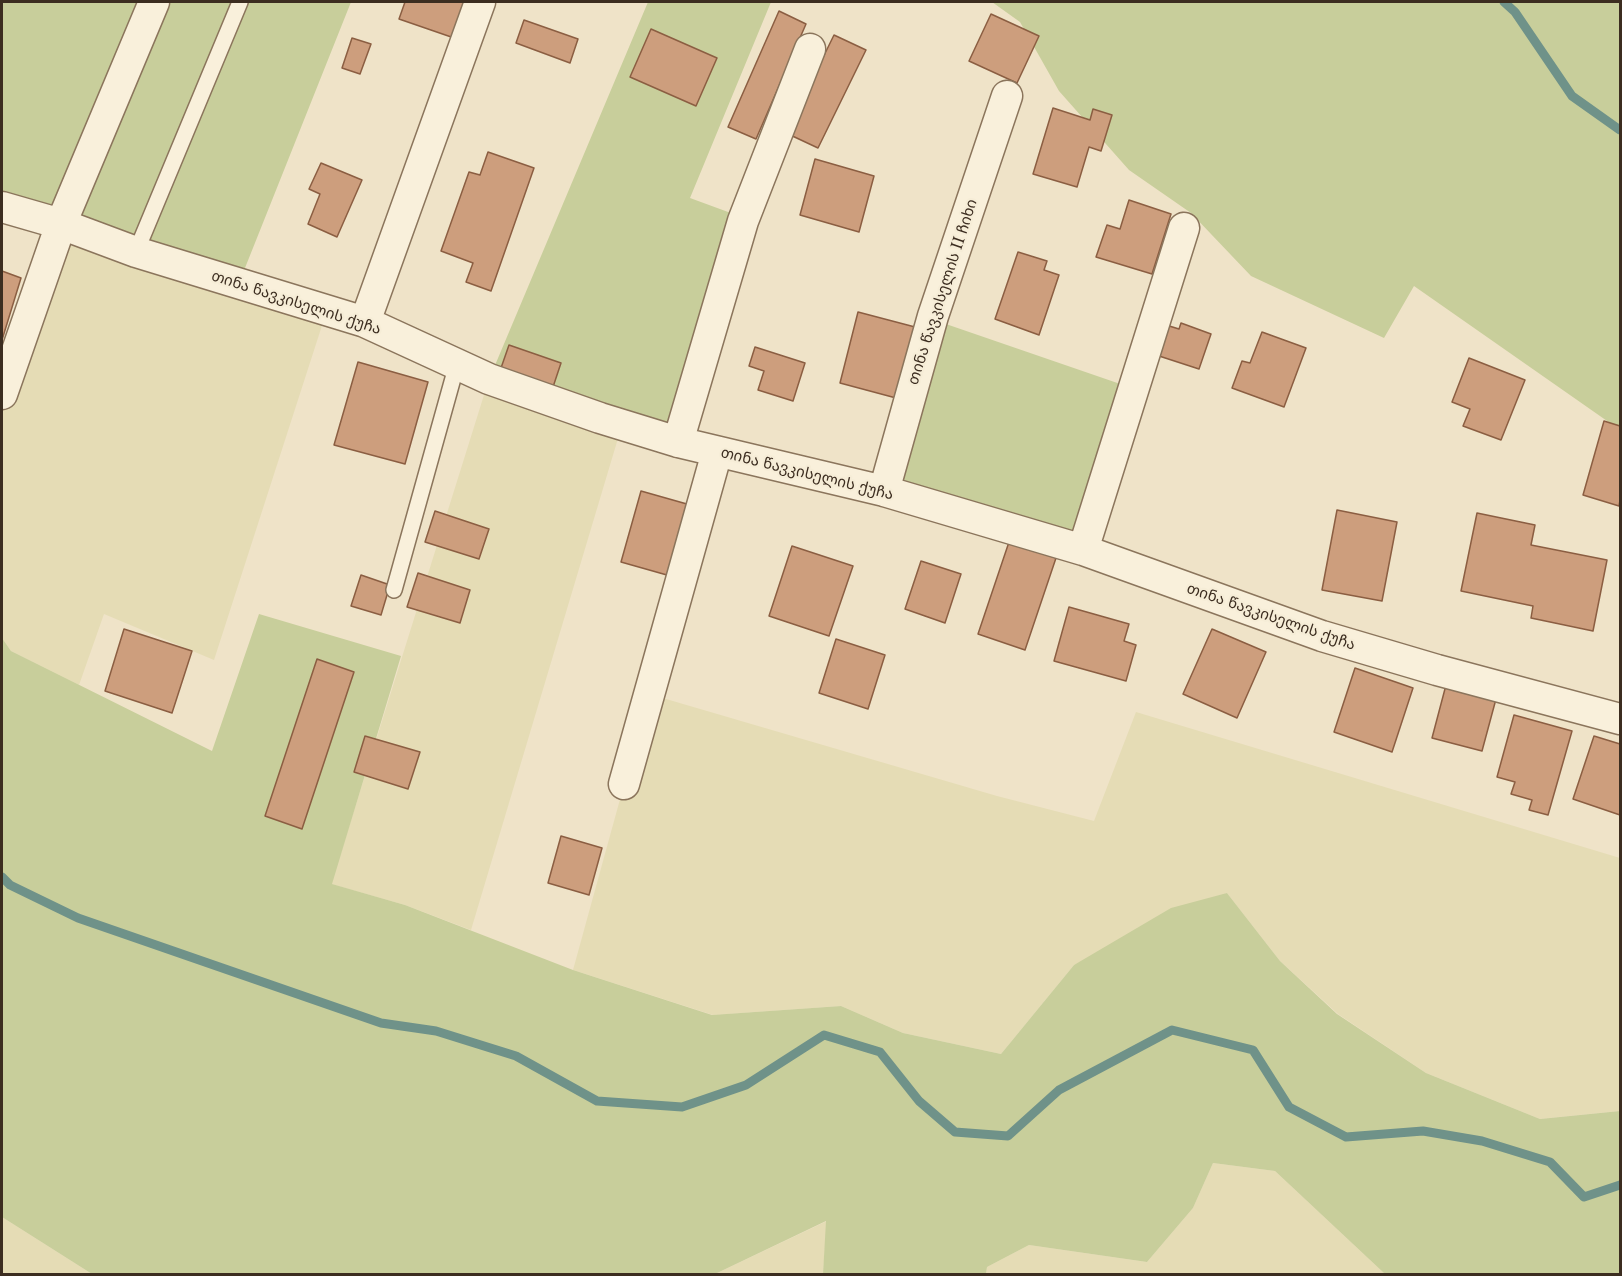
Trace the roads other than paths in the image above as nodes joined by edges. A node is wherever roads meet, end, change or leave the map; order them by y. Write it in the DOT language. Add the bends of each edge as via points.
graph roads {
  1 [pos="154,2"];
  2 [pos="240,2"];
  3 [pos="480,2"];
  4 [pos="810,49"];
  5 [pos="1007,96"];
  6 [pos="2,207"];
  7 [pos="62,224"];
  8 [pos="1184,228"];
  9 [pos="136,252"];
  10 [pos="365,322"];
  11 [pos="457,364"];
  12 [pos="2,394"];
  13 [pos="678,442"];
  14 [pos="717,452"];
  15 [pos="884,491"];
  16 [pos="1083,550"];
  17 [pos="394,590"];
  18 [pos="1620,718"];
  19 [pos="624,784"];
  1 -- 7 [label="street"];
  2 -- 9 [label="lane"];
  3 -- 10 [label="street"];
  4 -- 13 [label="street" via="743,221"];
  5 -- 15 [label="street, თინა წავკისელის II ჩიხი" via="933,316"];
  6 -- 7 [label="street, თინა წავკისელის ქუჩა"];
  7 -- 9 [label="street, თინა წავკისელის ქუჩა"];
  7 -- 12 [label="street"];
  8 -- 16 [label="street"];
  9 -- 10 [label="street, თინა წავკისელის ქუჩა"];
  10 -- 11 [label="street, თინა წავკისელის ქუჩა"];
  11 -- 13 [label="street, თინა წავკისელის ქუჩა" via="489,379"];
  11 -- 17 [label="lane"];
  13 -- 14 [label="street, თინა წავკისელის ქუჩა"];
  14 -- 15 [label="street, თინა წავკისელის ქუჩა"];
  14 -- 19 [label="street"];
  15 -- 16 [label="street, თინა წავკისელის ქუჩა"];
  16 -- 18 [label="street, თინა წავკისელის ქუჩა" via="1322,636"];
}
